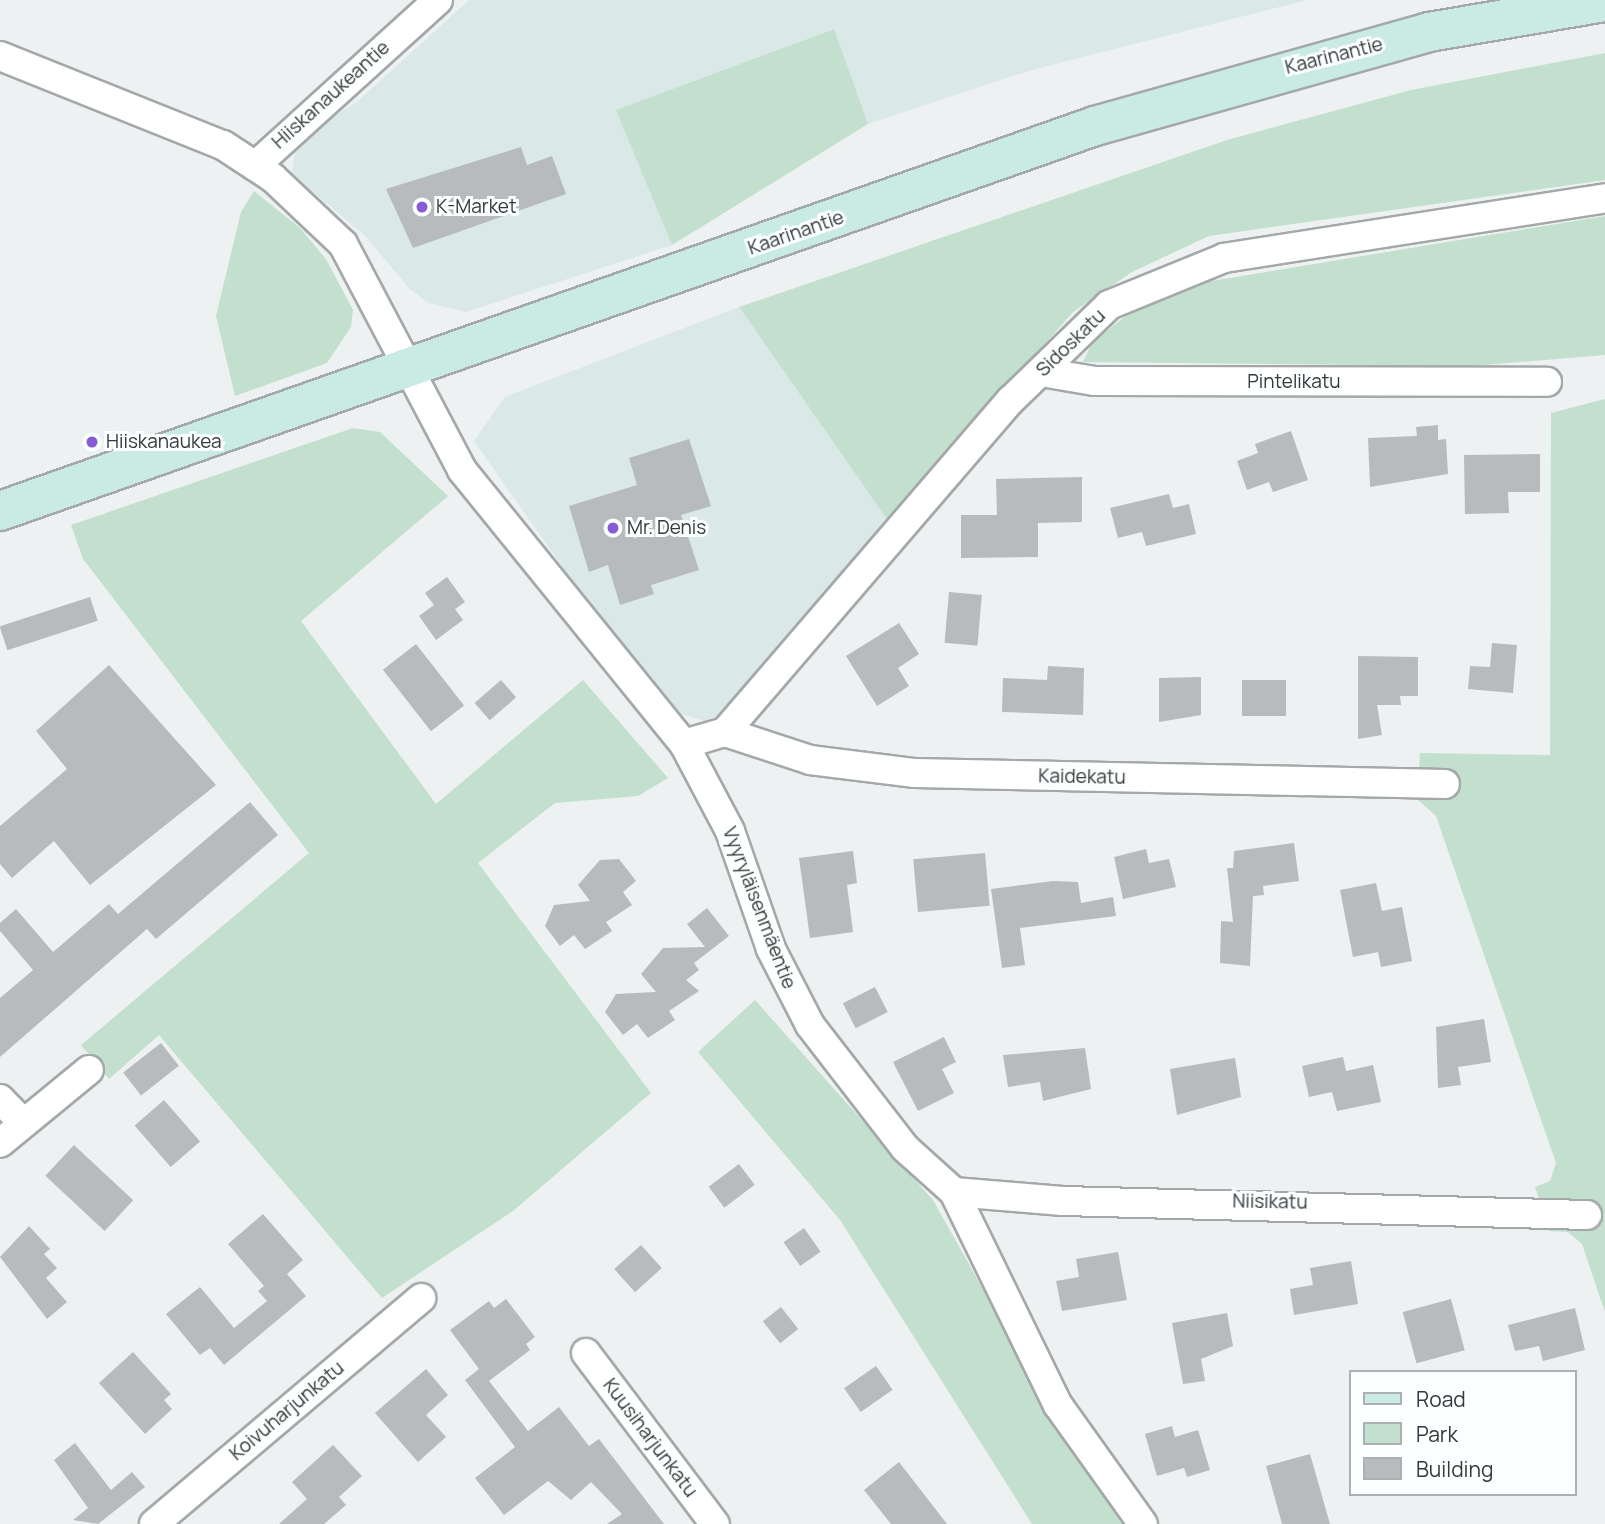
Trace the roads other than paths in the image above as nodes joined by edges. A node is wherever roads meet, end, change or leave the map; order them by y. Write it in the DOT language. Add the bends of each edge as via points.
graph roads {
  1 [pos="438,0"];
  2 [pos="1605,2"];
  3 [pos="0,55"];
  4 [pos="223,145"];
  5 [pos="1605,198"];
  6 [pos="409,369"];
  7 [pos="1041,372"];
  8 [pos="1547,382"];
  9 [pos="0,511"];
  10 [pos="725,732"];
  11 [pos="684,744"];
  12 [pos="1446,784"];
  13 [pos="89,1070"];
  14 [pos="0,1100"];
  15 [pos="23,1124"];
  16 [pos="0,1143"];
  17 [pos="954,1192"];
  18 [pos="1587,1215"];
  19 [pos="421,1298"];
  20 [pos="586,1353"];
  21 [pos="154,1524"];
  22 [pos="715,1524"];
  23 [pos="1143,1524"];
  1 -- 4 [label="street, Hiiskanaukeantie" via="255,166"];
  2 -- 6 [label="main road, Kaarinantie" via="1429,32 1095,126"];
  3 -- 4 [label="street, Hiiskanaukeantie"];
  4 -- 6 [label="street, Hiiskanaukeantie" via="273,178 343,244"];
  5 -- 7 [label="street, Sidoskatu" via="1214,261 1109,305"];
  6 -- 9 [label="main road, Kaarinantie"];
  6 -- 11 [label="street, Vyyryläisenmäentie" via="462,470"];
  7 -- 8 [label="street, Pintelikatu" via="1095,381"];
  7 -- 10 [label="street, Sidoskatu"];
  10 -- 11 [label="street"];
  10 -- 12 [label="street, Kaidekatu" via="810,760 915,773"];
  11 -- 17 [label="street, Vyyryläisenmäentie" via="730,831 771,949 810,1025 905,1148"];
  13 -- 15 [label="street"];
  14 -- 15 [label="street"];
  15 -- 16 [label="street"];
  17 -- 18 [label="street, Niisikatu" via="1063,1201"];
  17 -- 23 [label="street, Vyyryläisenmäentie" via="1058,1405"];
  19 -- 21 [label="street, Koivuharjunkatu"];
  20 -- 22 [label="street, Kuusiharjunkatu"];
}
